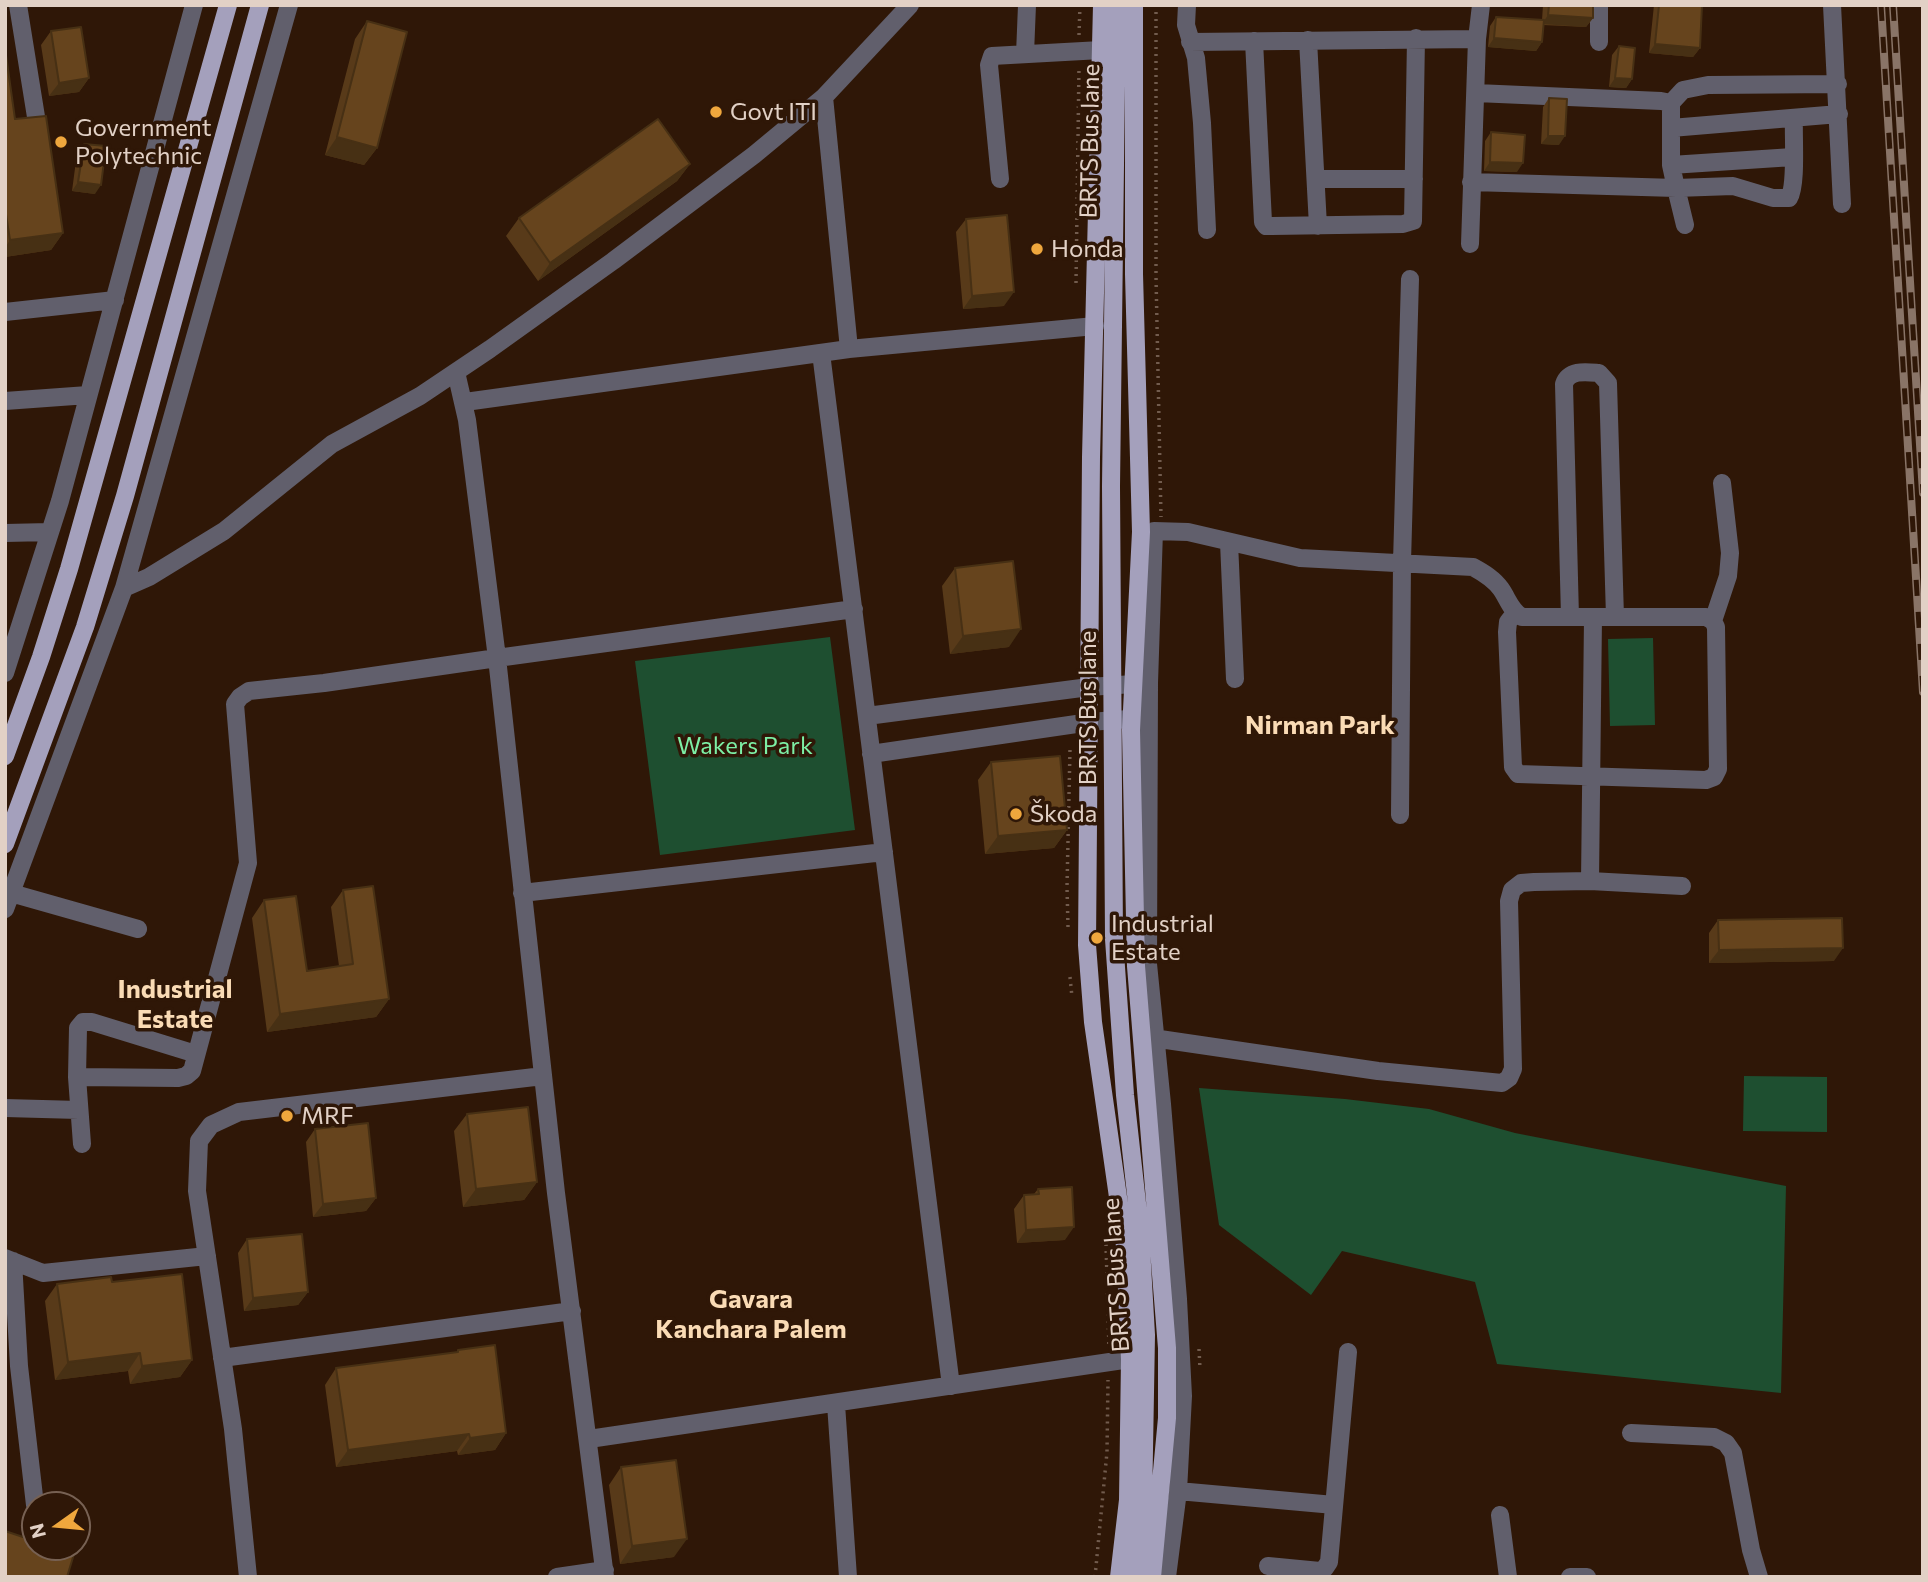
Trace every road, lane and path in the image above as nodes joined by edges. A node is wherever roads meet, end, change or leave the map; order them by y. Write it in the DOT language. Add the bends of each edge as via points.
graph roads {
  1 [pos="18,5"];
  2 [pos="194,5"];
  3 [pos="228,5"];
  4 [pos="260,5"];
  5 [pos="289,5"];
  6 [pos="910,5"];
  7 [pos="1027,5"];
  8 [pos="1102,5"];
  9 [pos="1117,5"];
  10 [pos="1134,5"];
  11 [pos="1156,5"];
  12 [pos="1187,5"];
  13 [pos="1481,5"];
  14 [pos="1599,5"];
  15 [pos="1832,5"];
  16 [pos="1416,38"];
  17 [pos="1477,39"];
  18 [pos="1308,40"];
  19 [pos="1254,41"];
  20 [pos="1190,42"];
  21 [pos="1599,42"];
  22 [pos="1101,50"];
  23 [pos="1025,54"];
  24 [pos="1838,84"];
  25 [pos="1476,93"];
  26 [pos="824,97"];
  27 [pos="1671,103"];
  28 [pos="1839,114"];
  29 [pos="1794,118"];
  30 [pos="37,123"];
  31 [pos="1671,128"];
  32 [pos="1793,157"];
  33 [pos="1671,165"];
  34 [pos="1317,178"];
  35 [pos="1000,179"];
  36 [pos="1414,179"];
  37 [pos="1471,182"];
  38 [pos="1676,188"];
  39 [pos="1842,204"];
  40 [pos="1685,225"];
  41 [pos="1318,226"];
  42 [pos="1207,230"];
  43 [pos="1469,244"];
  44 [pos="1410,279"];
  45 [pos="115,300"];
  46 [pos="5,312"];
  47 [pos="1095,326"];
  48 [pos="849,349"];
  49 [pos="821,353"];
  50 [pos="456,372"];
  51 [pos="88,395"];
  52 [pos="5,401"];
  53 [pos="465,402"];
  54 [pos="1722,483"];
  55 [pos="1161,530"];
  56 [pos="50,532"];
  57 [pos="5,533"];
  58 [pos="1229,542"];
  59 [pos="1402,562"];
  60 [pos="124,588"];
  61 [pos="853,609"];
  62 [pos="1515,613"];
  63 [pos="1570,617"];
  64 [pos="1593,617"];
  65 [pos="1615,617"];
  66 [pos="1713,621"];
  67 [pos="9,653"];
  68 [pos="497,658"];
  69 [pos="5,673"];
  70 [pos="1234,680"];
  71 [pos="1140,683"];
  72 [pos="1113,685"];
  73 [pos="1089,687"];
  74 [pos="867,716"];
  75 [pos="1140,719"];
  76 [pos="1113,720"];
  77 [pos="1090,722"];
  78 [pos="871,754"];
  79 [pos="5,756"];
  80 [pos="1591,778"];
  81 [pos="1400,815"];
  82 [pos="5,844"];
  83 [pos="884,852"];
  84 [pos="1590,881"];
  85 [pos="1682,886"];
  86 [pos="522,893"];
  87 [pos="8,901"];
  88 [pos="138,929"];
  89 [pos="1149,1037"];
  90 [pos="196,1054"];
  91 [pos="543,1076"];
  92 [pos="77,1077"];
  93 [pos="5,1108"];
  94 [pos="79,1110"];
  95 [pos="82,1144"];
  96 [pos="207,1256"];
  97 [pos="9,1260"];
  98 [pos="572,1311"];
  99 [pos="1199,1347"];
  100 [pos="1349,1352"];
  101 [pos="222,1358"];
  102 [pos="1130,1359"];
  103 [pos="1200,1373"];
  104 [pos="951,1387"];
  105 [pos="836,1404"];
  106 [pos="1631,1433"];
  107 [pos="589,1439"];
  108 [pos="33,1491"];
  109 [pos="1178,1491"];
  110 [pos="1334,1505"];
  111 [pos="1500,1515"];
  112 [pos="1268,1566"];
  113 [pos="605,1573"];
  114 [pos="248,1577"];
  115 [pos="557,1577"];
  116 [pos="848,1577"];
  117 [pos="1119,1577"];
  118 [pos="1136,1577"];
  119 [pos="1152,1577"];
  120 [pos="1167,1577"];
  121 [pos="1508,1577"];
  122 [pos="1570,1577"];
  123 [pos="1587,1577"];
  124 [pos="1759,1577"];
  1 -- 30 [label="street"];
  2 -- 45 [label="street"];
  3 -- 79 [label="main road" via="69,569"];
  4 -- 82 [label="main road" via="85,627"];
  5 -- 60 [label="street"];
  6 -- 26 [label="street"];
  7 -- 23 [label="street"];
  8 -- 22 [label="main road"];
  9 -- 72 [label="main road, BRTS Bus lane"];
  10 -- 71 [label="main road"];
  11 -- 55 [label="path"];
  12 -- 20 [label="street"];
  13 -- 17 [label="street"];
  14 -- 21 [label="street"];
  15 -- 24 [label="street"];
  16 -- 17 [label="street"];
  16 -- 18 [label="street"];
  16 -- 36 [label="street"];
  17 -- 25 [label="street"];
  18 -- 19 [label="street"];
  18 -- 34 [label="street"];
  19 -- 20 [label="street"];
  19 -- 41 [label="street" via="1263,222 1266,226"];
  20 -- 42 [label="street" via="1196,58 1202,123"];
  22 -- 23 [label="street"];
  22 -- 47 [label="main road"];
  23 -- 35 [label="street" via="989,60"];
  24 -- 27 [label="street" via="1708,85 1683,90"];
  24 -- 28 [label="street"];
  25 -- 27 [label="street"];
  25 -- 37 [label="street"];
  26 -- 48 [label="street"];
  26 -- 50 [label="street" via="613,261"];
  27 -- 31 [label="street"];
  28 -- 29 [label="street"];
  28 -- 39 [label="street"];
  29 -- 31 [label="street"];
  29 -- 32 [label="street"];
  31 -- 33 [label="street"];
  32 -- 33 [label="street"];
  32 -- 38 [label="street" via="1789,198 1733,186"];
  33 -- 38 [label="street"];
  34 -- 36 [label="street"];
  34 -- 41 [label="street"];
  36 -- 41 [label="street" via="1413,221"];
  37 -- 38 [label="street"];
  37 -- 43 [label="street"];
  38 -- 40 [label="street"];
  44 -- 59 [label="street"];
  45 -- 46 [label="street"];
  45 -- 51 [label="street"];
  47 -- 48 [label="street"];
  47 -- 73 [label="main road"];
  48 -- 49 [label="street"];
  49 -- 53 [label="street"];
  49 -- 61 [label="street"];
  50 -- 53 [label="street"];
  50 -- 60 [label="street" via="332,444 224,531"];
  51 -- 52 [label="street"];
  51 -- 56 [label="street"];
  53 -- 68 [label="street"];
  54 -- 66 [label="street" via="1730,553 1728,576"];
  55 -- 58 [label="street"];
  55 -- 71 [label="street" via="1154,531"];
  56 -- 57 [label="street"];
  56 -- 67 [label="street"];
  58 -- 59 [label="street" via="1300,558"];
  58 -- 70 [label="street"];
  59 -- 62 [label="street" via="1473,567 1500,587"];
  59 -- 81 [label="street"];
  60 -- 87 [label="street"];
  61 -- 68 [label="street"];
  61 -- 74 [label="street"];
  62 -- 63 [label="street" via="1521,617"];
  62 -- 80 [label="street" via="1507,632 1513,767 1527,776"];
  63 -- 64 [label="street"];
  63 -- 65 [label="street" via="1564,384 1571,374 1592,373 1600,373 1608,383"];
  64 -- 65 [label="street"];
  64 -- 80 [label="street"];
  65 -- 66 [label="street" via="1706,617"];
  66 -- 80 [label="street" via="1718,769 1714,777"];
  67 -- 69 [label="street"];
  68 -- 86 [label="street"];
  68 -- 90 [label="street" via="249,691 240,697 235,704 247,863"];
  71 -- 72 [label="street"];
  71 -- 75 [label="main road"];
  72 -- 73 [label="street"];
  72 -- 76 [label="main road, BRTS Bus lane"];
  73 -- 74 [label="street"];
  73 -- 77 [label="main road"];
  74 -- 78 [label="street"];
  75 -- 76 [label="street"];
  75 -- 89 [label="main road" via="1136,966"];
  76 -- 77 [label="street"];
  76 -- 118 [label="main road, BRTS Bus lane" via="1114,939 1146,1335 1143,1507"];
  77 -- 78 [label="street"];
  77 -- 102 [label="main road" via="1087,945 1093,1022 1125,1246"];
  78 -- 83 [label="street"];
  80 -- 84 [label="street"];
  83 -- 86 [label="street"];
  83 -- 104 [label="street"];
  84 -- 85 [label="street"];
  84 -- 89 [label="street" via="1521,883 1512,890 1513,1069 1502,1083 1378,1071"];
  86 -- 91 [label="street"];
  87 -- 88 [label="street"];
  89 -- 109 [label="street" via="1178,1299 1183,1396"];
  89 -- 119 [label="main road" via="1167,1348 1166,1430"];
  90 -- 92 [label="street" via="187,1076"];
  90 -- 92 [label="street" via="83,1022 78,1028"];
  91 -- 96 [label="street" via="225,1117 211,1125 199,1141 197,1191"];
  91 -- 98 [label="street"];
  92 -- 94 [label="street"];
  93 -- 94 [label="street"];
  94 -- 95 [label="street"];
  96 -- 97 [label="street" via="43,1273"];
  96 -- 101 [label="street"];
  97 -- 108 [label="street"];
  98 -- 101 [label="street"];
  98 -- 107 [label="street"];
  99 -- 103 [label="path"];
  100 -- 110 [label="street"];
  101 -- 114 [label="street"];
  102 -- 104 [label="street"];
  102 -- 117 [label="main road" via="1128,1500"];
  104 -- 105 [label="street"];
  105 -- 107 [label="street"];
  105 -- 116 [label="street"];
  106 -- 124 [label="street" via="1714,1437 1726,1443 1737,1468"];
  107 -- 113 [label="street"];
  109 -- 110 [label="street"];
  109 -- 120 [label="street"];
  110 -- 112 [label="street" via="1325,1568"];
  111 -- 121 [label="street"];
  113 -- 115 [label="street"];
  122 -- 123 [label="street"];
}
